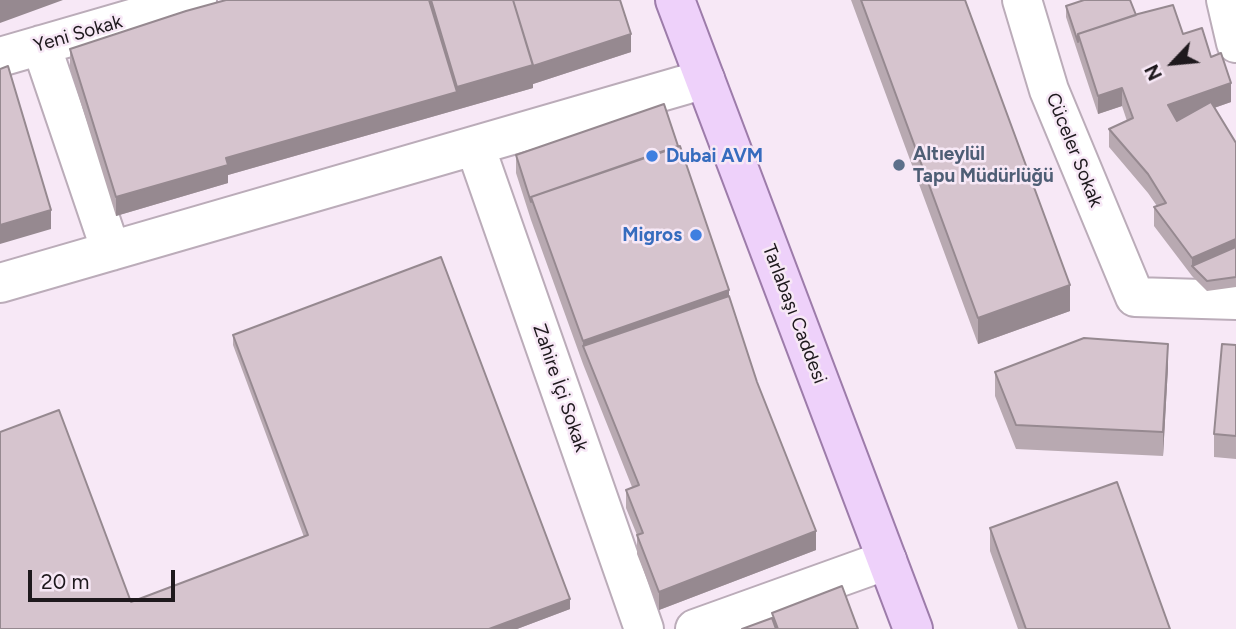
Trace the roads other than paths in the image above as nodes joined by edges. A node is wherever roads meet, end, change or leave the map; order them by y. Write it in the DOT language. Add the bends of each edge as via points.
graph roads {
  1 [pos="197,0"];
  2 [pos="675,0"];
  3 [pos="1023,0"];
  4 [pos="1226,0"];
  5 [pos="142,7"];
  6 [pos="1236,43"];
  7 [pos="41,45"];
  8 [pos="0,57"];
  9 [pos="705,79"];
  10 [pos="475,146"];
  11 [pos="111,251"];
  12 [pos="0,283"];
  13 [pos="1236,300"];
  14 [pos="887,560"];
  15 [pos="645,629"];
  16 [pos="695,629"];
  17 [pos="913,629"];
  1 -- 5 [label="street, Yeni Sokak"];
  2 -- 9 [label="main road, Tarlabaşı Caddesi"];
  3 -- 13 [label="street, Cüceler Sokak" via="1049,90 1135,297"];
  4 -- 6 [label="street"];
  5 -- 7 [label="street, Yeni Sokak"];
  7 -- 8 [label="street, Yeni Sokak"];
  7 -- 11 [label="street"];
  9 -- 10 [label="street"];
  9 -- 14 [label="main road, Tarlabaşı Caddesi"];
  10 -- 11 [label="street"];
  10 -- 15 [label="street, Zahire İçi Sokak"];
  11 -- 12 [label="street"];
  14 -- 16 [label="street"];
  14 -- 17 [label="main road, Tarlabaşı Caddesi"];
}
